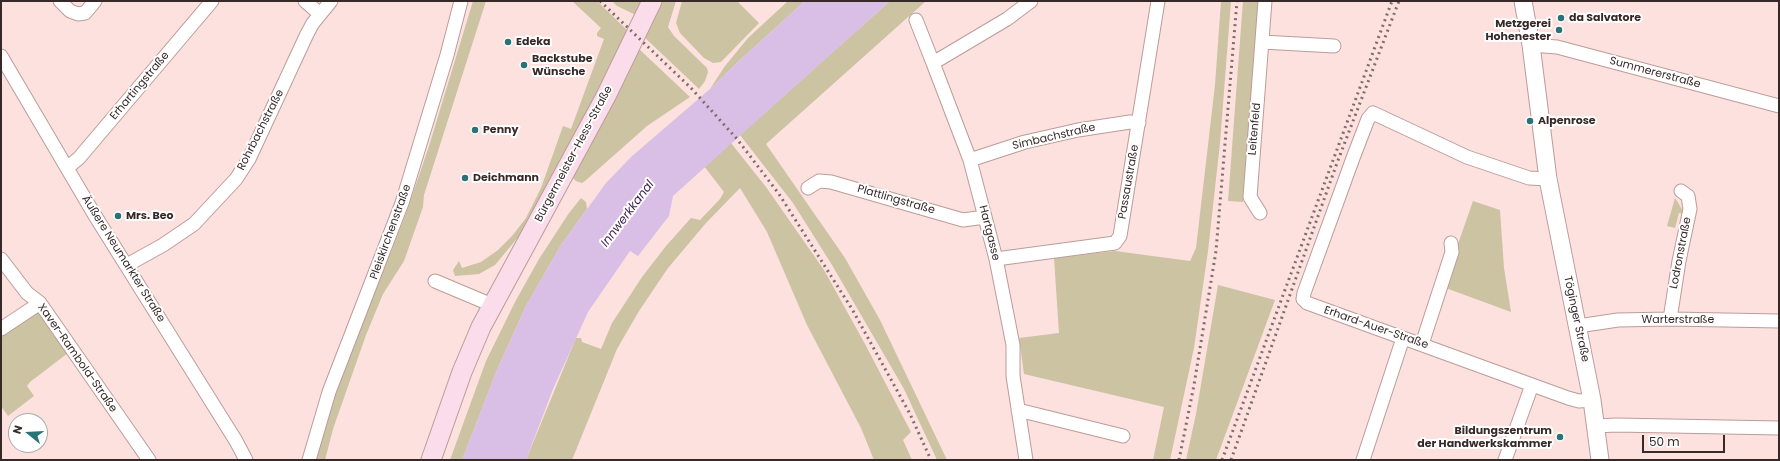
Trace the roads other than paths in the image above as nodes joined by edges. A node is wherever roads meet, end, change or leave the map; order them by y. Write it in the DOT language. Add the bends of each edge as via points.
graph roads {
  1 [pos="60,1"];
  2 [pos="95,1"];
  3 [pos="212,1"];
  4 [pos="305,1"];
  5 [pos="332,1"];
  6 [pos="461,1"];
  7 [pos="652,1"];
  8 [pos="1031,1"];
  9 [pos="1158,1"];
  10 [pos="1265,1"];
  11 [pos="1523,1"];
  12 [pos="320,14"];
  13 [pos="916,20"];
  14 [pos="1262,42"];
  15 [pos="1531,45"];
  16 [pos="1334,46"];
  17 [pos="1,56"];
  18 [pos="933,63"];
  19 [pos="1779,106"];
  20 [pos="1140,123"];
  21 [pos="970,160"];
  22 [pos="67,168"];
  23 [pos="1548,179"];
  24 [pos="808,188"];
  25 [pos="1682,191"];
  26 [pos="1260,213"];
  27 [pos="985,218"];
  28 [pos="1451,243"];
  29 [pos="1,259"];
  30 [pos="996,259"];
  31 [pos="127,265"];
  32 [pos="435,281"];
  33 [pos="40,304"];
  34 [pos="492,305"];
  35 [pos="1670,319"];
  36 [pos="1779,321"];
  37 [pos="1578,326"];
  38 [pos="1,329"];
  39 [pos="1403,338"];
  40 [pos="1422,344"];
  41 [pos="1532,384"];
  42 [pos="1592,400"];
  43 [pos="1018,410"];
  44 [pos="1596,426"];
  45 [pos="1779,428"];
  46 [pos="1123,436"];
  47 [pos="149,460"];
  48 [pos="246,460"];
  49 [pos="309,460"];
  50 [pos="431,460"];
  51 [pos="1026,460"];
  52 [pos="1363,460"];
  53 [pos="1505,460"];
  54 [pos="1600,460"];
  1 -- 2 [label="street" via="70,11 78,14 85,13"];
  3 -- 22 [label="street, Erhartingstraße" via="79,158"];
  4 -- 12 [label="street"];
  5 -- 12 [label="street, Rohrbachstraße"];
  6 -- 49 [label="street, Pleiskirchenstraße" via="402,204 329,392"];
  7 -- 34 [label="main road, Bürgermeister-Hess-Straße" via="606,96"];
  8 -- 18 [label="street" via="1007,19"];
  9 -- 20 [label="street, Passaustraße"];
  10 -- 14 [label="street, Leitenfeld"];
  11 -- 15 [label="street, Töginger Straße"];
  12 -- 31 [label="street, Rohrbachstraße" via="305,39 249,159 236,179 194,224"];
  13 -- 18 [label="street, Hartgasse"];
  14 -- 16 [label="street"];
  14 -- 26 [label="street, Leitenfeld" via="1250,197"];
  15 -- 19 [label="street, Summererstraße" via="1557,47"];
  15 -- 23 [label="street, Töginger Straße"];
  17 -- 22 [label="street, Äußere Neumarkter Straße"];
  18 -- 21 [label="street, Hartgasse"];
  20 -- 21 [label="street, Simbachstraße" via="1130,122 1078,130 1025,142"];
  20 -- 30 [label="street, Passaustraße" via="1120,236 1115,243"];
  21 -- 27 [label="street, Hartgasse"];
  22 -- 31 [label="street, Äußere Neumarkter Straße"];
  23 -- 37 [label="street, Töginger Straße"];
  23 -- 39 [label="street, Erhard-Auer-Straße" via="1529,178 1467,156 1373,113 1368,119 1303,299 1307,303"];
  24 -- 27 [label="street, Plattlingstraße" via="819,181 831,182 963,220"];
  25 -- 35 [label="street, Lodronstraße" via="1688,196 1690,208"];
  27 -- 30 [label="street, Hartgasse"];
  28 -- 40 [label="street" via="1452,252"];
  29 -- 33 [label="street, Xaver-Rambold-Straße" via="27,293"];
  30 -- 43 [label="street, Hartgasse" via="1013,345 1013,376"];
  31 -- 48 [label="street, Äußere Neumarkter Straße"];
  32 -- 34 [label="street"];
  33 -- 38 [label="street"];
  33 -- 47 [label="street, Xaver-Rambold-Straße"];
  34 -- 50 [label="main road, Bürgermeister-Hess-Straße" via="462,372"];
  35 -- 36 [label="street, Warterstraße"];
  35 -- 37 [label="street, Warterstraße" via="1618,320"];
  37 -- 42 [label="street, Töginger Straße"];
  39 -- 40 [label="street, Erhard-Auer-Straße"];
  39 -- 52 [label="street"];
  40 -- 41 [label="street, Erhard-Auer-Straße"];
  41 -- 42 [label="street, Erhard-Auer-Straße" via="1579,401"];
  41 -- 53 [label="street"];
  42 -- 44 [label="street, Töginger Straße"];
  43 -- 46 [label="street"];
  43 -- 51 [label="street, Hartgasse"];
  44 -- 45 [label="street"];
  44 -- 54 [label="street, Töginger Straße"];
}
